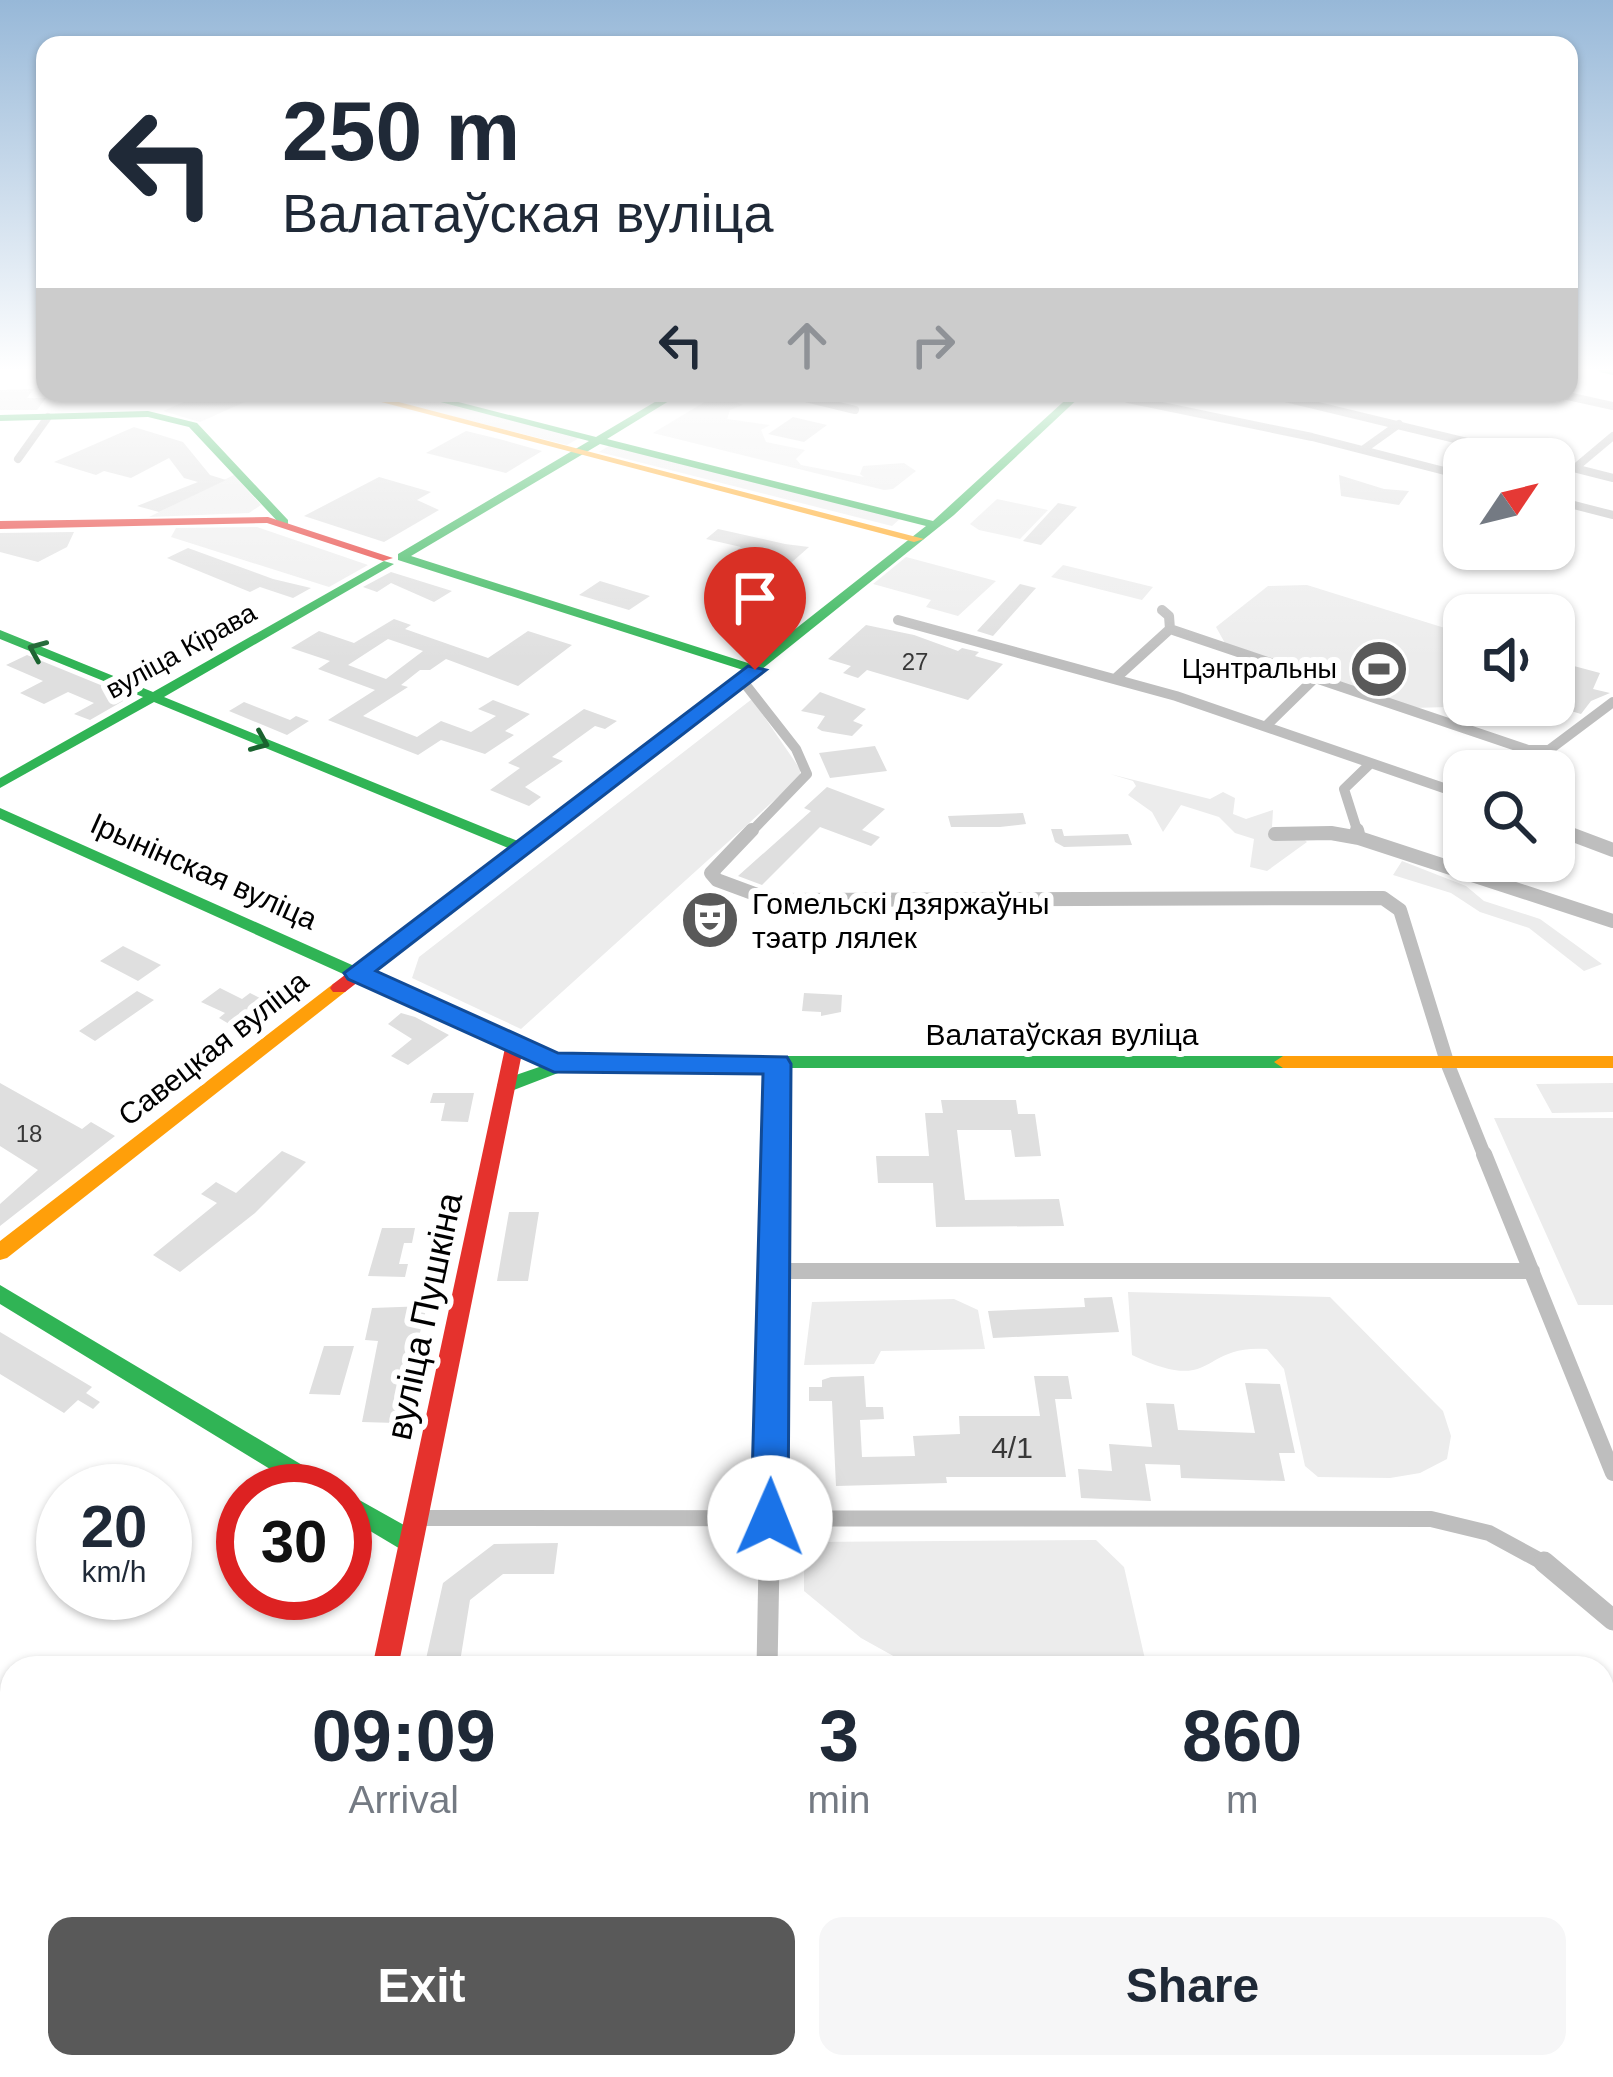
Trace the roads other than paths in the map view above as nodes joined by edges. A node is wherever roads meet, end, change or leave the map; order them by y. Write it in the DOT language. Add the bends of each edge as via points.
graph roads {
  1 [pos="230,467"];
  2 [pos="553,467"];
  3 [pos="677,467"];
  4 [pos="998,467"];
  5 [pos="1575,468"];
  6 [pos="1613,478"];
  7 [pos="1575,505"];
  8 [pos="1613,515"];
  9 [pos="276,520"];
  10 [pos="900,523"];
  11 [pos="0,525"];
  12 [pos="935,525"];
  13 [pos="918,538"];
  14 [pos="394,560"];
  15 [pos="1162,610"];
  16 [pos="898,620"];
  17 [pos="1167,632"];
  18 [pos="0,634"];
  19 [pos="1116,678"];
  20 [pos="1314,679"];
  21 [pos="750,681"];
  22 [pos="152,698"];
  23 [pos="1613,702"];
  24 [pos="1268,725"];
  25 [pos="1371,763"];
  26 [pos="0,784"];
  27 [pos="1443,788"];
  28 [pos="0,813"];
  29 [pos="1275,834"];
  30 [pos="1575,836"];
  31 [pos="1359,838"];
  32 [pos="519,847"];
  33 [pos="1613,850"];
  34 [pos="1613,921"];
  35 [pos="357,973"];
  36 [pos="514,1048"];
  37 [pos="1613,1062"];
  38 [pos="571,1064"];
  39 [pos="777,1064"];
  40 [pos="1448,1065"];
  41 [pos="506,1086"];
  42 [pos="0,1252"];
  43 [pos="774,1271"];
  44 [pos="1532,1271"];
  45 [pos="0,1293"];
  46 [pos="282,1464"];
  47 [pos="1613,1473"];
  48 [pos="416,1518"];
  49 [pos="770,1518"];
  50 [pos="372,1519"];
  51 [pos="411,1542"];
  52 [pos="1613,1620"];
  53 [pos="387,1656"];
  54 [pos="766,1656"];
  1 -- 9 [label="street"];
  2 -- 14 [label="street, вуліца Кірава"];
  3 -- 10 [label="street"];
  4 -- 12 [label="street, Савецкая вуліца"];
  5 -- 6 [label="street"];
  7 -- 8 [label="street"];
  9 -- 11 [label="street"];
  9 -- 14 [label="street"];
  10 -- 12 [label="street"];
  10 -- 13 [label="street"];
  12 -- 13 [label="street, Савецкая вуліца"];
  13 -- 21 [label="street, Савецкая вуліца"];
  14 -- 21 [label="street"];
  14 -- 22 [label="street, вуліца Кірава"];
  15 -- 17 [label="street"];
  16 -- 19 [label="street"];
  17 -- 19 [label="street"];
  17 -- 20 [label="street"];
  22 -- 18 [label="street, one-way"];
  19 -- 24 [label="street"];
  20 -- 23 [label="street" via="1528,750 1549,750"];
  20 -- 24 [label="street"];
  21 -- 32 [label="street, Савецкая вуліца"];
  21 -- 40 [label="street" via="807,774 711,869 717,880 795,904 1383,898 1400,910"];
  22 -- 26 [label="street, вуліца Кірава"];
  22 -- 32 [label="street, one-way"];
  24 -- 25 [label="street"];
  25 -- 27 [label="street"];
  25 -- 31 [label="street" via="1344,790"];
  28 -- 35 [label="street, Ірынінская вуліца"];
  29 -- 31 [label="street"];
  30 -- 33 [label="street"];
  31 -- 34 [label="street"];
  32 -- 35 [label="street, Савецкая вуліца"];
  35 -- 36 [label="street, Ірынінская вуліца"];
  35 -- 42 [label="street, Савецкая вуліца"];
  36 -- 38 [label="street, Валатаўская вуліца"];
  36 -- 41 [label="street, вуліца Пушкіна"];
  37 -- 40 [label="street, Валатаўская вуліца"];
  38 -- 39 [label="street, Валатаўская вуліца"];
  38 -- 41 [label="street"];
  39 -- 40 [label="street, Валатаўская вуліца"];
  39 -- 43 [label="street"];
  40 -- 44 [label="street"];
  41 -- 48 [label="street, вуліца Пушкіна"];
  43 -- 44 [label="street"];
  43 -- 49 [label="street"];
  44 -- 47 [label="street"];
  45 -- 46 [label="street"];
  48 -- 49 [label="street"];
  48 -- 51 [label="street, вуліца Пушкіна"];
  49 -- 52 [label="street" via="1431,1519 1499,1533"];
  49 -- 54 [label="street"];
  50 -- 51 [label="street"];
  51 -- 53 [label="street, вуліца Пушкіна"];
}
